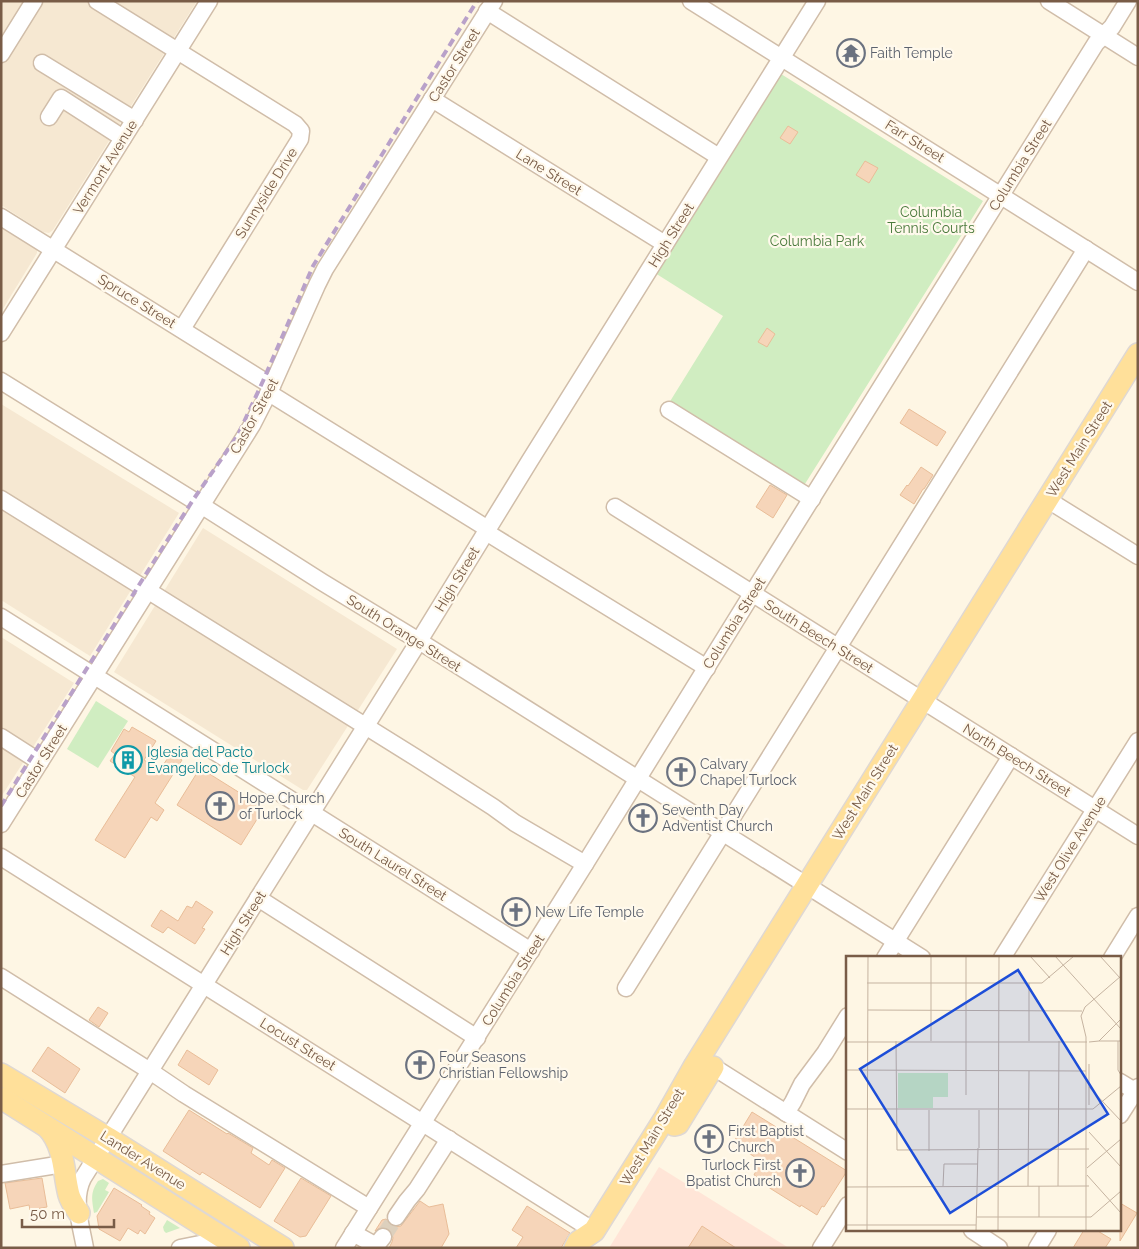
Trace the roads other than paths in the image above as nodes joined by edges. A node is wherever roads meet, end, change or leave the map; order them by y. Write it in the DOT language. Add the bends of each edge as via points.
graph roads {
  1 [pos="34,1"];
  2 [pos="97,1"];
  3 [pos="208,1"];
  4 [pos="691,1"];
  5 [pos="817,1"];
  6 [pos="1049,1"];
  7 [pos="1128,1"];
  8 [pos="490,6"];
  9 [pos="1104,36"];
  10 [pos="177,51"];
  11 [pos="1,54"];
  12 [pos="1138,57"];
  13 [pos="782,58"];
  14 [pos="42,63"];
  15 [pos="432,99"];
  16 [pos="48,117"];
  17 [pos="134,120"];
  18 [pos="124,138"];
  19 [pos="720,157"];
  20 [pos="1001,196"];
  21 [pos="1,217"];
  22 [pos="665,244"];
  23 [pos="1086,249"];
  24 [pos="54,250"];
  25 [pos="1138,282"];
  26 [pos="182,329"];
  27 [pos="1,333"];
  28 [pos="1138,354"];
  29 [pos="1,381"];
  30 [pos="271,390"];
  31 [pos="669,410"];
  32 [pos="1,499"];
  33 [pos="812,499"];
  34 [pos="1048,500"];
  35 [pos="201,505"];
  36 [pos="615,507"];
  37 [pos="487,530"];
  38 [pos="1138,556"];
  39 [pos="148,591"];
  40 [pos="752,594"];
  41 [pos="1,618"];
  42 [pos="419,641"];
  43 [pos="838,647"];
  44 [pos="707,668"];
  45 [pos="94,676"];
  46 [pos="922,700"];
  47 [pos="365,726"];
  48 [pos="1,737"];
  49 [pos="1138,741"];
  50 [pos="1011,756"];
  51 [pos="40,762"];
  52 [pos="638,779"];
  53 [pos="1095,809"];
  54 [pos="311,812"];
  55 [pos="1,824"];
  56 [pos="722,833"];
  57 [pos="1138,836"];
  58 [pos="1,857"];
  59 [pos="585,864"];
  60 [pos="807,886"];
  61 [pos="258,898"];
  62 [pos="1138,916"];
  63 [pos="895,941"];
  64 [pos="531,951"];
  65 [pos="886,956"];
  66 [pos="919,956"];
  67 [pos="1003,956"];
  68 [pos="1113,956"];
  69 [pos="1,977"];
  70 [pos="204,985"];
  71 [pos="626,988"];
  72 [pos="846,1019"];
  73 [pos="476,1038"];
  74 [pos="706,1062"];
  75 [pos="150,1071"];
  76 [pos="1,1074"];
  77 [pos="1122,1083"];
  78 [pos="1137,1090"];
  79 [pos="1,1098"];
  80 [pos="1122,1112"];
  81 [pos="786,1113"];
  82 [pos="423,1122"];
  83 [pos="46,1126"];
  84 [pos="108,1138"];
  85 [pos="449,1139"];
  86 [pos="846,1151"];
  87 [pos="96,1158"];
  88 [pos="63,1164"];
  89 [pos="1,1174"];
  90 [pos="369,1208"];
  91 [pos="846,1208"];
  92 [pos="79,1213"];
  93 [pos="396,1217"];
  94 [pos="975,1232"];
  95 [pos="1047,1232"];
  96 [pos="354,1233"];
  97 [pos="383,1237"];
  98 [pos="594,1240"];
  99 [pos="232,1244"];
  100 [pos="86,1248"];
  101 [pos="180,1248"];
  102 [pos="283,1248"];
  103 [pos="344,1248"];
  104 [pos="575,1248"];
  105 [pos="821,1248"];
  106 [pos="999,1248"];
  107 [pos="1037,1248"];
  1 -- 11 [label="street"];
  2 -- 10 [label="street"];
  3 -- 10 [label="street, Vermont Avenue"];
  4 -- 13 [label="street, Farr Street"];
  5 -- 13 [label="street, High Street"];
  6 -- 9 [label="street"];
  7 -- 9 [label="street, Columbia Street"];
  8 -- 15 [label="street, Castor Street"];
  8 -- 19 [label="street"];
  9 -- 12 [label="street"];
  9 -- 20 [label="street, Columbia Street" via="1096,43"];
  10 -- 17 [label="street, Vermont Avenue"];
  10 -- 26 [label="street, Sunnyside Drive" via="296,124 301,131 300,139"];
  13 -- 19 [label="street, High Street"];
  13 -- 20 [label="street, Farr Street"];
  14 -- 17 [label="street"];
  15 -- 22 [label="street, Lane Street"];
  15 -- 30 [label="street, Castor Street" via="321,277"];
  16 -- 18 [label="street" via="61,98"];
  17 -- 18 [label="street, Vermont Avenue"];
  18 -- 24 [label="street, Vermont Avenue"];
  19 -- 22 [label="street, High Street"];
  20 -- 23 [label="street, Farr Street"];
  20 -- 33 [label="street, Columbia Street"];
  21 -- 24 [label="street, Spruce Street"];
  22 -- 37 [label="street, High Street"];
  23 -- 25 [label="street, Farr Street"];
  23 -- 43 [label="street"];
  24 -- 26 [label="street, Spruce Street"];
  24 -- 27 [label="street, Vermont Avenue"];
  26 -- 30 [label="street, Spruce Street"];
  28 -- 34 [label="main road, West Main Street"];
  29 -- 35 [label="street, South Orange Street"];
  30 -- 35 [label="street, Castor Street"];
  30 -- 37 [label="street, Spruce Street"];
  31 -- 33 [label="street"];
  32 -- 39 [label="street"];
  33 -- 40 [label="street, Columbia Street"];
  34 -- 38 [label="street"];
  34 -- 46 [label="main road, West Main Street"];
  35 -- 39 [label="street, Castor Street"];
  35 -- 42 [label="street, South Orange Street"];
  36 -- 40 [label="street, South Beech Street"];
  37 -- 42 [label="street, High Street"];
  37 -- 44 [label="street, Spruce Street"];
  39 -- 45 [label="street, Castor Street"];
  39 -- 47 [label="street"];
  40 -- 43 [label="street, South Beech Street"];
  40 -- 44 [label="street, Columbia Street"];
  41 -- 45 [label="street, South Laurel Street"];
  42 -- 47 [label="street, High Street"];
  42 -- 52 [label="street, South Orange Street"];
  43 -- 46 [label="street, South Beech Street"];
  43 -- 56 [label="street"];
  44 -- 52 [label="street, Columbia Street"];
  45 -- 51 [label="street, Castor Street"];
  45 -- 54 [label="street, South Laurel Street"];
  46 -- 50 [label="street, North Beech Street"];
  46 -- 60 [label="main road, West Main Street"];
  47 -- 54 [label="street, High Street"];
  47 -- 59 [label="street"];
  48 -- 51 [label="street"];
  49 -- 53 [label="street, West Olive Avenue"];
  50 -- 53 [label="street, North Beech Street"];
  50 -- 63 [label="street"];
  51 -- 55 [label="street, Castor Street"];
  52 -- 56 [label="street, South Orange Street"];
  52 -- 59 [label="street, Columbia Street"];
  53 -- 57 [label="street, North Beech Street"];
  53 -- 67 [label="street, West Olive Avenue"];
  54 -- 61 [label="street, High Street"];
  54 -- 64 [label="street, South Laurel Street"];
  56 -- 60 [label="street, South Orange Street"];
  56 -- 71 [label="street"];
  58 -- 70 [label="street, Locust Street"];
  59 -- 64 [label="street, Columbia Street"];
  60 -- 63 [label="street, South Orange Street"];
  60 -- 74 [label="main road, West Main Street"];
  61 -- 70 [label="street, High Street"];
  61 -- 73 [label="street"];
  62 -- 68 [label="street"];
  63 -- 65 [label="street"];
  63 -- 66 [label="street, South Orange Street"];
  64 -- 73 [label="street, Columbia Street"];
  69 -- 75 [label="street"];
  70 -- 75 [label="street, High Street"];
  70 -- 82 [label="street, Locust Street"];
  72 -- 81 [label="street"];
  73 -- 82 [label="street, Columbia Street"];
  74 -- 81 [label="street"];
  74 -- 98 [label="main road, West Main Street" via="654,1136"];
  75 -- 84 [label="street, High Street"];
  75 -- 90 [label="street"];
  76 -- 84 [label="main road, Lander Avenue"];
  77 -- 78 [label="street"];
  78 -- 80 [label="street"];
  79 -- 83 [label="main road, Lander Avenue"];
  81 -- 86 [label="street"];
  82 -- 85 [label="street, Locust Street"];
  82 -- 90 [label="street, Columbia Street"];
  83 -- 87 [label="main road, Lander Avenue"];
  83 -- 88 [label="main road" via="55,1136"];
  84 -- 87 [label="street, High Street"];
  84 -- 102 [label="main road, Lander Avenue"];
  85 -- 93 [label="street"];
  85 -- 98 [label="street, Locust Street"];
  87 -- 92 [label="street, High Street" via="79,1188"];
  87 -- 99 [label="main road, Lander Avenue"];
  88 -- 89 [label="street"];
  88 -- 92 [label="main road" via="70,1198"];
  90 -- 96 [label="street, Columbia Street"];
  91 -- 105 [label="street"];
  92 -- 100 [label="street, High Street"];
  94 -- 106 [label="street"];
  95 -- 107 [label="street"];
  96 -- 97 [label="street" via="373,1244"];
  96 -- 103 [label="street, Columbia Street"];
  98 -- 104 [label="main road, West Main Street" via="578,1242"];
  99 -- 101 [label="street"];
}
